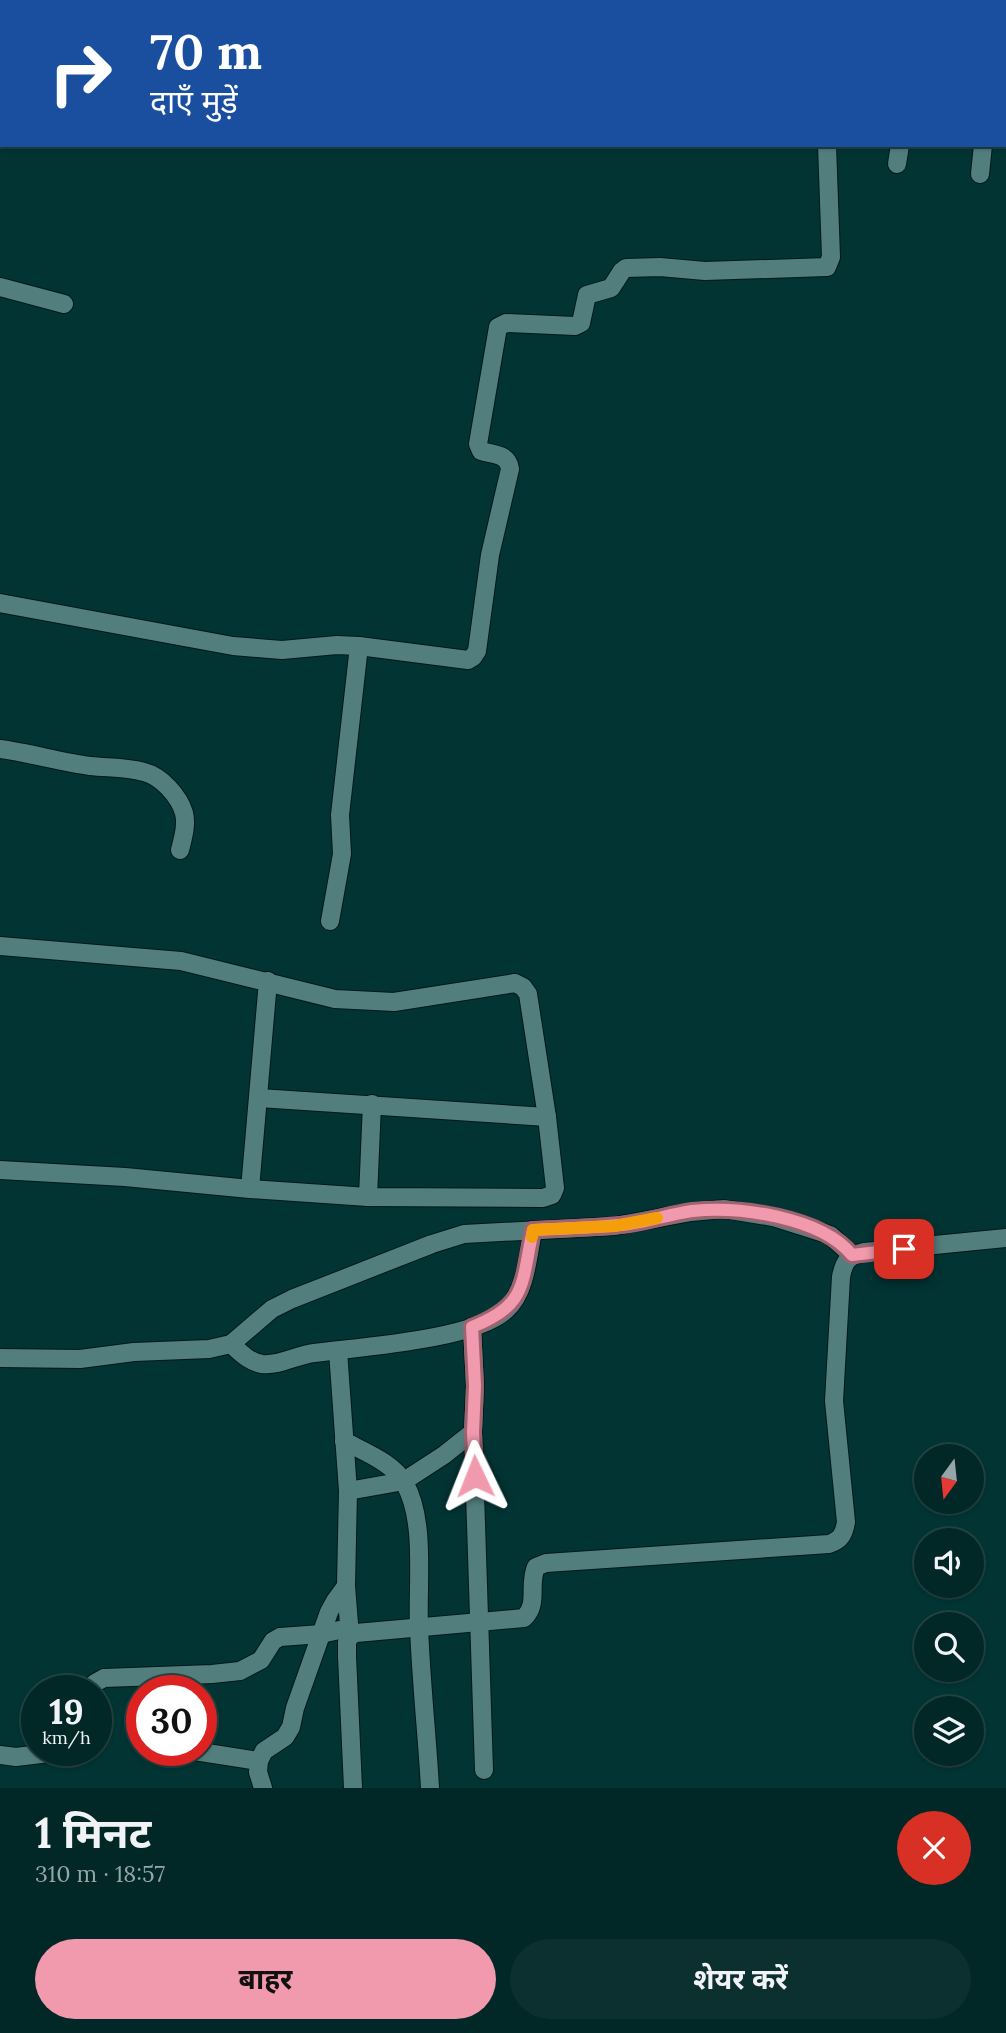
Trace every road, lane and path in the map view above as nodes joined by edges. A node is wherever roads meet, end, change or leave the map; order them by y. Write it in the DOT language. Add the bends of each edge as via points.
graph roads {
  1 [pos="827,147"];
  2 [pos="900,147"];
  3 [pos="983,147"];
  4 [pos="897,164"];
  5 [pos="980,174"];
  6 [pos="0,287"];
  7 [pos="64,304"];
  8 [pos="0,607"];
  9 [pos="359,646"];
  10 [pos="0,749"];
  11 [pos="180,850"];
  12 [pos="330,921"];
  13 [pos="0,946"];
  14 [pos="268,981"];
  15 [pos="258,1098"];
  16 [pos="372,1104"];
  17 [pos="547,1117"];
  18 [pos="0,1170"];
  19 [pos="250,1189"];
  20 [pos="368,1196"];
  21 [pos="533,1230"];
  22 [pos="1006,1238"];
  23 [pos="852,1255"];
  24 [pos="472,1327"];
  25 [pos="231,1344"];
  26 [pos="338,1351"];
  27 [pos="0,1358"];
  28 [pos="473,1432"];
  29 [pos="344,1441"];
  30 [pos="404,1481"];
  31 [pos="348,1491"];
  32 [pos="346,1586"];
  33 [pos="479,1622"];
  34 [pos="419,1628"];
  35 [pos="349,1632"];
  36 [pos="321,1634"];
  37 [pos="112,1678"];
  38 [pos="217,1754"];
  39 [pos="0,1755"];
  40 [pos="21,1756"];
  41 [pos="259,1761"];
  42 [pos="484,1770"];
  43 [pos="263,1788"];
  44 [pos="353,1788"];
  45 [pos="430,1788"];
  1 -- 9 [label="street" via="831,257 827,267 626,268 611,288 587,295 581,323 575,326 506,323 498,327 478,444 481,451 505,457 510,469 489,555 477,650 468,660 459,660"];
  2 -- 4 [label="street"];
  3 -- 5 [label="street"];
  6 -- 7 [label="street"];
  8 -- 9 [label="street" via="233,646 282,650"];
  9 -- 12 [label="street" via="340,815 342,854"];
  10 -- 11 [label="street" via="156,777 180,802 184,814"];
  13 -- 14 [label="street" via="181,961"];
  14 -- 15 [label="street"];
  14 -- 17 [label="street" via="335,999 376,1003 515,983 528,994"];
  15 -- 16 [label="street"];
  15 -- 19 [label="street"];
  16 -- 17 [label="street"];
  16 -- 20 [label="street"];
  17 -- 20 [label="street" via="555,1179 552,1195"];
  18 -- 19 [label="street"];
  19 -- 20 [label="street"];
  21 -- 23 [label="street" via="615,1226 724,1209 773,1217 830,1235"];
  21 -- 24 [label="street" via="515,1301 504,1312"];
  21 -- 25 [label="street" via="464,1234 432,1244 272,1309"];
  22 -- 23 [label="street"];
  23 -- 33 [label="street" via="844,1263 841,1277 834,1401 846,1522 838,1541 546,1563 533,1574 531,1612 524,1618"];
  24 -- 26 [label="street"];
  24 -- 28 [label="street"];
  25 -- 26 [label="street" via="260,1364"];
  25 -- 27 [label="street" via="80,1359"];
  26 -- 29 [label="street"];
  28 -- 30 [label="street"];
  28 -- 33 [label="street"];
  29 -- 30 [label="street" via="383,1462"];
  29 -- 31 [label="street"];
  30 -- 31 [label="street"];
  30 -- 34 [label="street" via="417,1527"];
  31 -- 32 [label="street"];
  32 -- 35 [label="street"];
  32 -- 36 [label="street"];
  33 -- 34 [label="street"];
  33 -- 42 [label="street"];
  34 -- 35 [label="street"];
  34 -- 45 [label="street"];
  35 -- 36 [label="street"];
  35 -- 44 [label="street"];
  36 -- 37 [label="street" via="280,1637 261,1660 240,1671"];
  36 -- 41 [label="street" via="291,1727"];
  38 -- 41 [label="street"];
  39 -- 40 [label="street"];
  41 -- 43 [label="street"];
}
